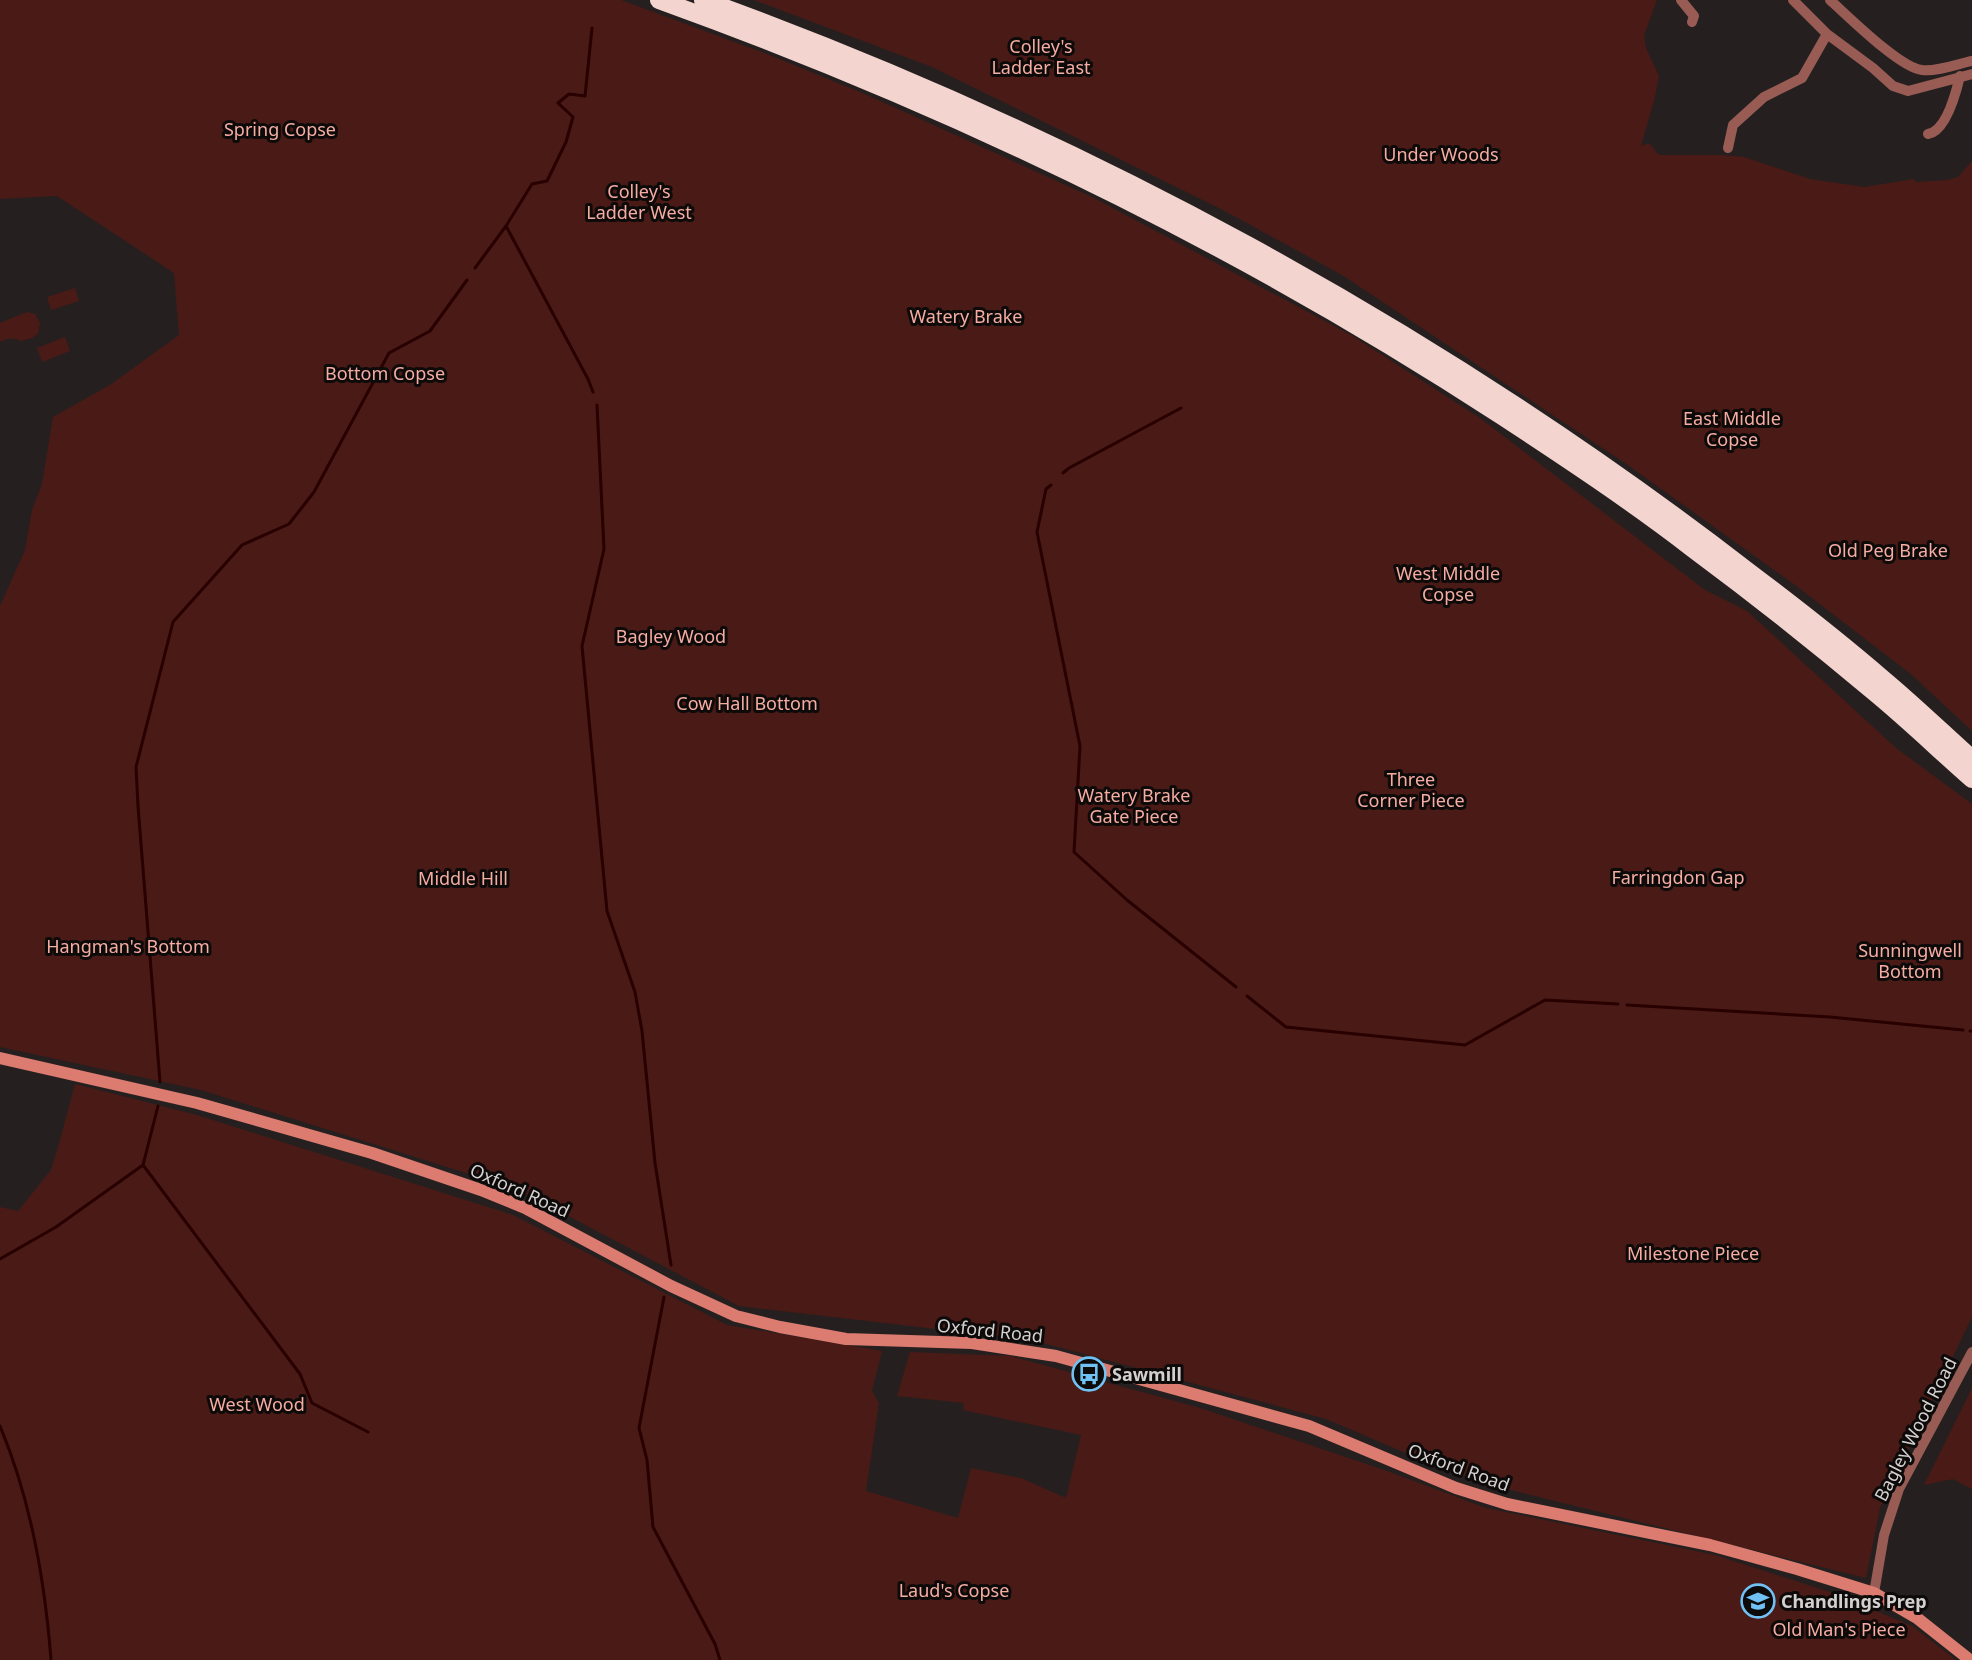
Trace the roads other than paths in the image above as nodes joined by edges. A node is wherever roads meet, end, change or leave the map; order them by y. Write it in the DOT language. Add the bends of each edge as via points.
graph roads {
  1 [pos="659,0"];
  2 [pos="703,0"];
  3 [pos="1681,0"];
  4 [pos="1793,0"];
  5 [pos="1830,0"];
  6 [pos="1692,22"];
  7 [pos="1827,34"];
  8 [pos="1972,61"];
  9 [pos="1972,74"];
  10 [pos="1960,76"];
  11 [pos="1932,134"];
  12 [pos="1728,148"];
  13 [pos="1972,759"];
  14 [pos="1972,779"];
  15 [pos="0,1058"];
  16 [pos="1972,1352"];
  17 [pos="1874,1593"];
  18 [pos="1970,1660"];
  1 -- 14 [label="highway" via="878,85 1065,169 1348,320 1575,464 1691,547 1875,692"];
  2 -- 13 [label="highway" via="884,71 1072,155 1306,277 1385,324 1584,451 1701,535 1875,672"];
  3 -- 6 [label="street" via="1694,16"];
  4 -- 7 [label="street"];
  5 -- 8 [label="street" via="1914,68 1931,70"];
  7 -- 10 [label="street" via="1893,86 1908,92"];
  7 -- 12 [label="street" via="1802,78 1764,97 1733,125"];
  9 -- 10 [label="street"];
  10 -- 11 [label="street" via="1945,118"];
  15 -- 17 [label="street, Oxford Road" via="197,1103 372,1153 462,1184 525,1208 736,1316 846,1339 972,1343 1056,1356 1309,1426 1456,1488 1507,1504 1710,1545"];
  16 -- 17 [label="street, Bagley Wood Road" via="1899,1489 1884,1535"];
  17 -- 18 [label="street, Oxford Road" via="1917,1618"];
}
